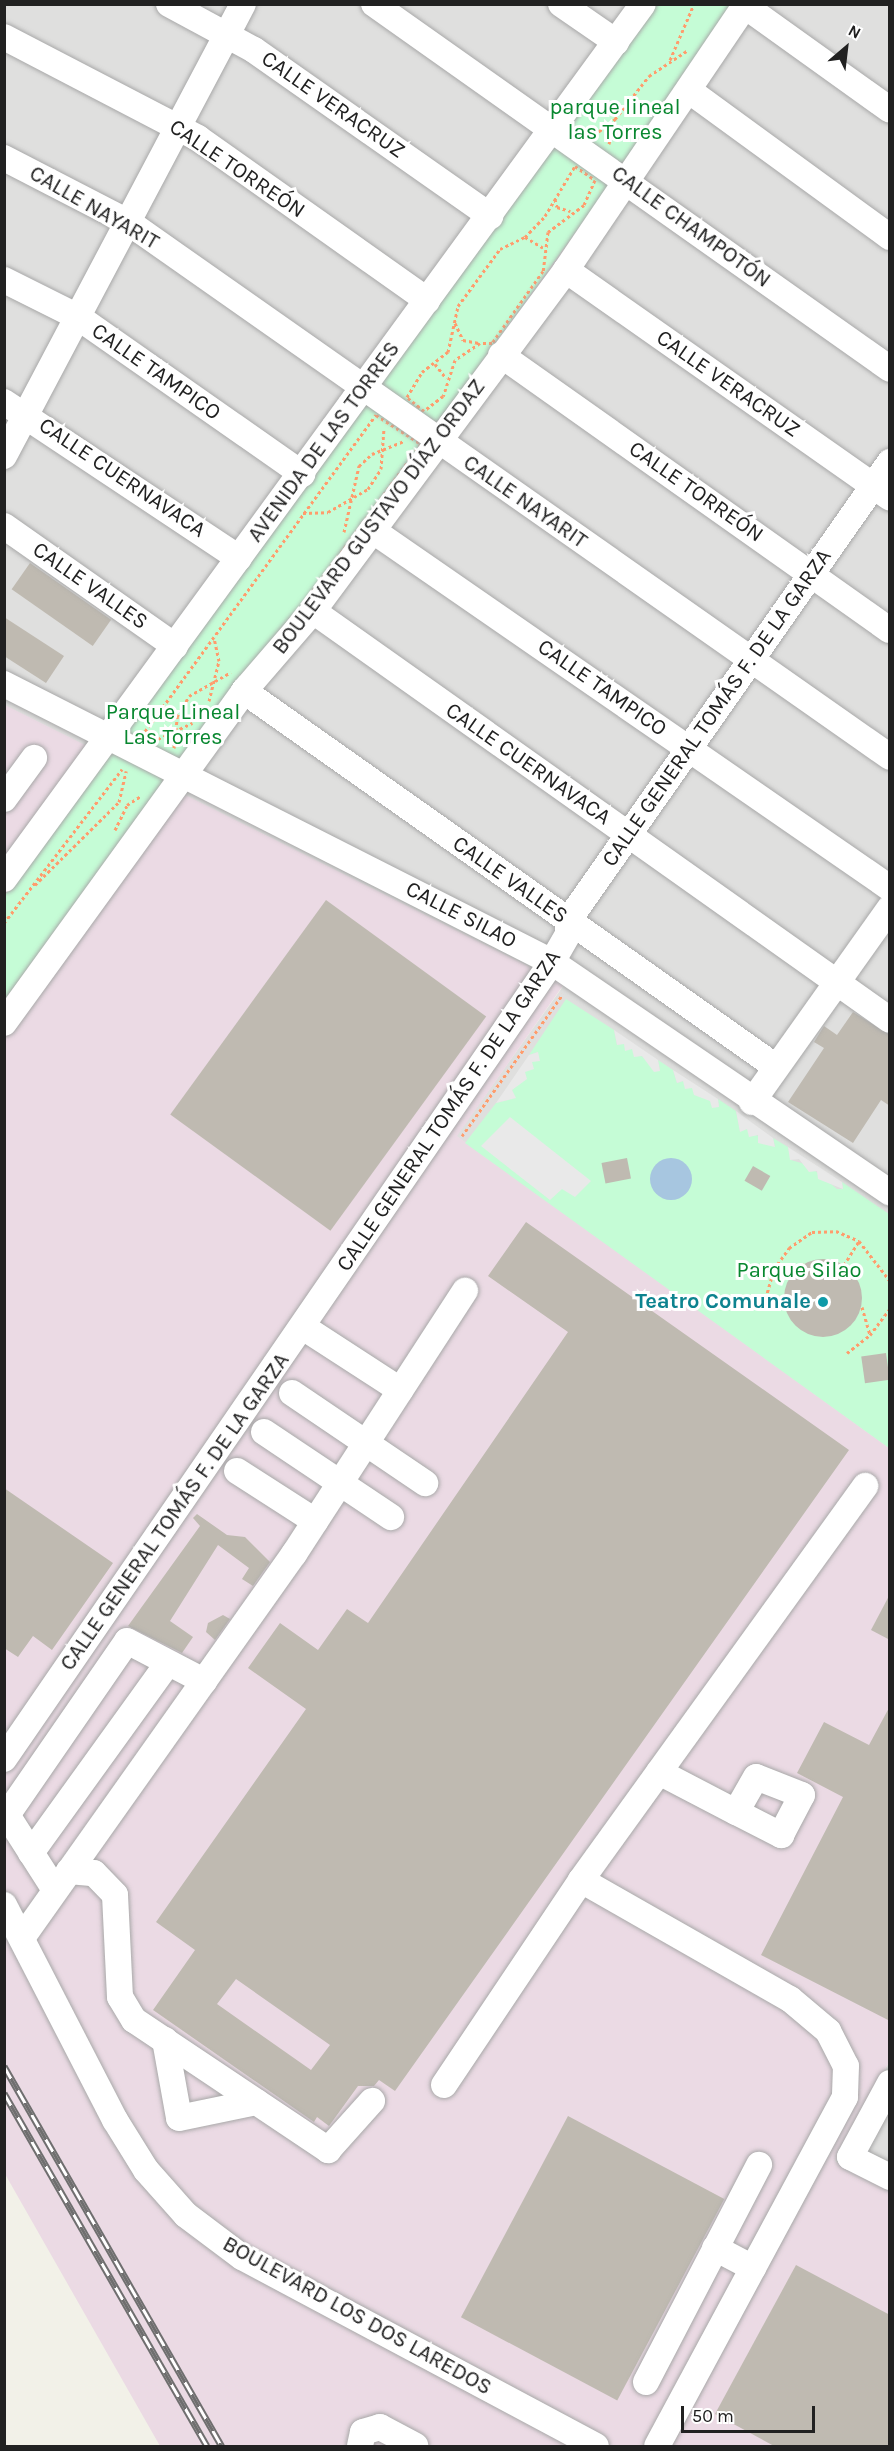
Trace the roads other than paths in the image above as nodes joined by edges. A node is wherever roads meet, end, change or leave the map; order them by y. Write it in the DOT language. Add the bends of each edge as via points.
graph roads {
  1 [pos="170,4"];
  2 [pos="243,4"];
  3 [pos="374,4"];
  4 [pos="561,4"];
  5 [pos="643,4"];
  6 [pos="746,5"];
  7 [pos="227,35"];
  8 [pos="4,37"];
  9 [pos="616,42"];
  10 [pos="691,92"];
  11 [pos="890,110"];
  12 [pos="178,127"];
  13 [pos="554,129"];
  14 [pos="4,158"];
  15 [pos="624,179"];
  16 [pos="490,216"];
  17 [pos="128,222"];
  18 [pos="890,237"];
  19 [pos="566,270"];
  20 [pos="4,280"];
  21 [pos="427,300"];
  22 [pos="78,317"];
  23 [pos="490,349"];
  24 [pos="890,369"];
  25 [pos="365,388"];
  26 [pos="4,402"];
  27 [pos="27,414"];
  28 [pos="424,439"];
  29 [pos="4,456"];
  30 [pos="890,462"];
  31 [pos="302,474"];
  32 [pos="881,492"];
  33 [pos="4,526"];
  34 [pos="372,530"];
  35 [pos="239,558"];
  36 [pos="811,574"];
  37 [pos="313,611"];
  38 [pos="890,630"];
  39 [pos="174,646"];
  40 [pos="750,661"];
  41 [pos="246,674"];
  42 [pos="4,684"];
  43 [pos="108,736"];
  44 [pos="689,748"];
  45 [pos="34,758"];
  46 [pos="890,758"];
  47 [pos="180,767"];
  48 [pos="4,799"];
  49 [pos="628,835"];
  50 [pos="4,879"];
  51 [pos="890,888"];
  52 [pos="890,908"];
  53 [pos="568,921"];
  54 [pos="552,962"];
  55 [pos="836,983"];
  56 [pos="890,1020"];
  57 [pos="4,1023"];
  58 [pos="777,1067"];
  59 [pos="752,1102"];
  60 [pos="890,1193"];
  61 [pos="465,1291"];
  62 [pos="303,1327"];
  63 [pos="400,1390"];
  64 [pos="292,1393"];
  65 [pos="264,1432"];
  66 [pos="366,1443"];
  67 [pos="237,1471"];
  68 [pos="340,1483"];
  69 [pos="425,1483"];
  70 [pos="865,1486"];
  71 [pos="391,1517"];
  72 [pos="315,1521"];
  73 [pos="168,1663"];
  74 [pos="204,1681"];
  75 [pos="4,1759"];
  76 [pos="659,1772"];
  77 [pos="736,1812"];
  78 [pos="31,1853"];
  79 [pos="581,1880"];
  80 [pos="62,1881"];
  81 [pos="4,1905"];
  82 [pos="21,1938"];
  83 [pos="165,2040"];
  84 [pos="890,2083"];
  85 [pos="444,2085"];
  86 [pos="372,2101"];
  87 [pos="256,2102"];
  88 [pos="759,2165"];
  89 [pos="890,2177"];
  90 [pos="716,2248"];
  91 [pos="753,2268"];
  92 [pos="646,2382"];
  93 [pos="360,2446"];
  94 [pos="415,2446"];
  95 [pos="596,2446"];
  96 [pos="657,2446"];
  1 -- 7 [label="street, CALLE VERACRUZ"];
  2 -- 7 [label="street"];
  3 -- 13 [label="street, CALLE CHAMPOTÓN"];
  4 -- 9 [label="street"];
  5 -- 9 [label="street, AVENIDA DE LAS TORRES"];
  6 -- 10 [label="street, BOULEVARD GUSTAVO DÍAZ ORDAZ"];
  6 -- 11 [label="street"];
  7 -- 12 [label="street"];
  7 -- 16 [label="street, CALLE VERACRUZ"];
  8 -- 12 [label="street, CALLE TORREÓN"];
  9 -- 13 [label="street, AVENIDA DE LAS TORRES"];
  10 -- 15 [label="street, BOULEVARD GUSTAVO DÍAZ ORDAZ"];
  10 -- 18 [label="street"];
  12 -- 17 [label="street"];
  12 -- 21 [label="street, CALLE TORREÓN"];
  13 -- 15 [label="street, CALLE CHAMPOTÓN"];
  13 -- 16 [label="street, AVENIDA DE LAS TORRES"];
  14 -- 17 [label="street, CALLE NAYARIT"];
  15 -- 19 [label="street, BOULEVARD GUSTAVO DÍAZ ORDAZ"];
  15 -- 24 [label="street, CALLE CHAMPOTÓN"];
  16 -- 21 [label="street, AVENIDA DE LAS TORRES"];
  17 -- 22 [label="street"];
  17 -- 25 [label="street, CALLE NAYARIT"];
  19 -- 23 [label="street, BOULEVARD GUSTAVO DÍAZ ORDAZ"];
  19 -- 32 [label="street, CALLE VERACRUZ"];
  20 -- 22 [label="street, CALLE TAMPICO"];
  21 -- 25 [label="street, AVENIDA DE LAS TORRES"];
  22 -- 27 [label="street"];
  22 -- 31 [label="street, CALLE TAMPICO"];
  23 -- 28 [label="street, BOULEVARD GUSTAVO DÍAZ ORDAZ"];
  23 -- 36 [label="street, CALLE TORREÓN"];
  25 -- 28 [label="street, CALLE NAYARIT"];
  25 -- 31 [label="street, AVENIDA DE LAS TORRES"];
  26 -- 27 [label="street, CALLE CUERNAVACA"];
  27 -- 29 [label="street"];
  27 -- 35 [label="street, CALLE CUERNAVACA"];
  28 -- 34 [label="street, BOULEVARD GUSTAVO DÍAZ ORDAZ"];
  28 -- 40 [label="street, CALLE NAYARIT"];
  30 -- 32 [label="street, CALLE GENERAL TOMÁS F. DE LA GARZA"];
  31 -- 35 [label="street, AVENIDA DE LAS TORRES"];
  32 -- 36 [label="street, CALLE GENERAL TOMÁS F. DE LA GARZA"];
  33 -- 39 [label="street, CALLE VALLES"];
  34 -- 37 [label="street, BOULEVARD GUSTAVO DÍAZ ORDAZ"];
  34 -- 44 [label="street, CALLE TAMPICO"];
  35 -- 39 [label="street, AVENIDA DE LAS TORRES"];
  36 -- 38 [label="street, CALLE TORREÓN"];
  36 -- 40 [label="street, CALLE GENERAL TOMÁS F. DE LA GARZA"];
  37 -- 41 [label="street, BOULEVARD GUSTAVO DÍAZ ORDAZ"];
  37 -- 49 [label="street, CALLE CUERNAVACA"];
  39 -- 43 [label="street, AVENIDA DE LAS TORRES"];
  40 -- 44 [label="street, CALLE GENERAL TOMÁS F. DE LA GARZA"];
  40 -- 46 [label="street, CALLE NAYARIT"];
  41 -- 47 [label="street, BOULEVARD GUSTAVO DÍAZ ORDAZ"];
  41 -- 53 [label="street, CALLE VALLES"];
  42 -- 43 [label="street, CALLE SILAO"];
  43 -- 47 [label="street, CALLE SILAO"];
  43 -- 50 [label="street, AVENIDA DE LAS TORRES"];
  44 -- 49 [label="street, CALLE GENERAL TOMÁS F. DE LA GARZA"];
  44 -- 51 [label="street, CALLE TAMPICO"];
  45 -- 48 [label="street"];
  47 -- 54 [label="street, CALLE SILAO"];
  47 -- 57 [label="street, BOULEVARD GUSTAVO DÍAZ ORDAZ"];
  49 -- 53 [label="street, CALLE GENERAL TOMÁS F. DE LA GARZA"];
  49 -- 55 [label="street, CALLE CUERNAVACA"];
  52 -- 55 [label="street"];
  53 -- 54 [label="street, CALLE GENERAL TOMÁS F. DE LA GARZA" via="568,934"];
  53 -- 58 [label="street, CALLE VALLES"];
  54 -- 59 [label="street, CALLE SILAO"];
  54 -- 62 [label="street, CALLE GENERAL TOMÁS F. DE LA GARZA"];
  55 -- 56 [label="street, CALLE CUERNAVACA"];
  55 -- 58 [label="street"];
  58 -- 59 [label="street"];
  59 -- 60 [label="street, CALLE SILAO"];
  61 -- 63 [label="street"];
  62 -- 63 [label="street"];
  62 -- 75 [label="street, CALLE GENERAL TOMÁS F. DE LA GARZA"];
  63 -- 66 [label="street"];
  64 -- 66 [label="street"];
  65 -- 68 [label="street"];
  66 -- 68 [label="street"];
  66 -- 69 [label="street"];
  67 -- 72 [label="street"];
  68 -- 71 [label="street"];
  68 -- 72 [label="street"];
  70 -- 76 [label="street"];
  72 -- 74 [label="street"];
  73 -- 74 [label="street"];
  73 -- 78 [label="street"];
  73 -- 78 [label="street" via="127,1641 10,1805 7,1815"];
  74 -- 80 [label="street"];
  76 -- 77 [label="street"];
  76 -- 79 [label="street"];
  78 -- 80 [label="street"];
  79 -- 85 [label="street"];
  79 -- 91 [label="street" via="790,1999 828,2031 846,2066 845,2097"];
  80 -- 82 [label="street"];
  80 -- 83 [label="street" via="94,1873 116,1895 120,1997 134,2020"];
  81 -- 82 [label="street, BOULEVARD LOS DOS LAREDOS"];
  82 -- 95 [label="street, BOULEVARD LOS DOS LAREDOS" via="132,2149 165,2194 208,2235"];
  83 -- 87 [label="street"];
  83 -- 87 [label="street" via="179,2118"];
  84 -- 89 [label="street" via="850,2157"];
  86 -- 87 [label="street" via="333,2151"];
  88 -- 90 [label="street"];
  90 -- 91 [label="street"];
  90 -- 92 [label="street"];
  91 -- 96 [label="street"];
  93 -- 94 [label="street" via="363,2432 380,2427"];
}
